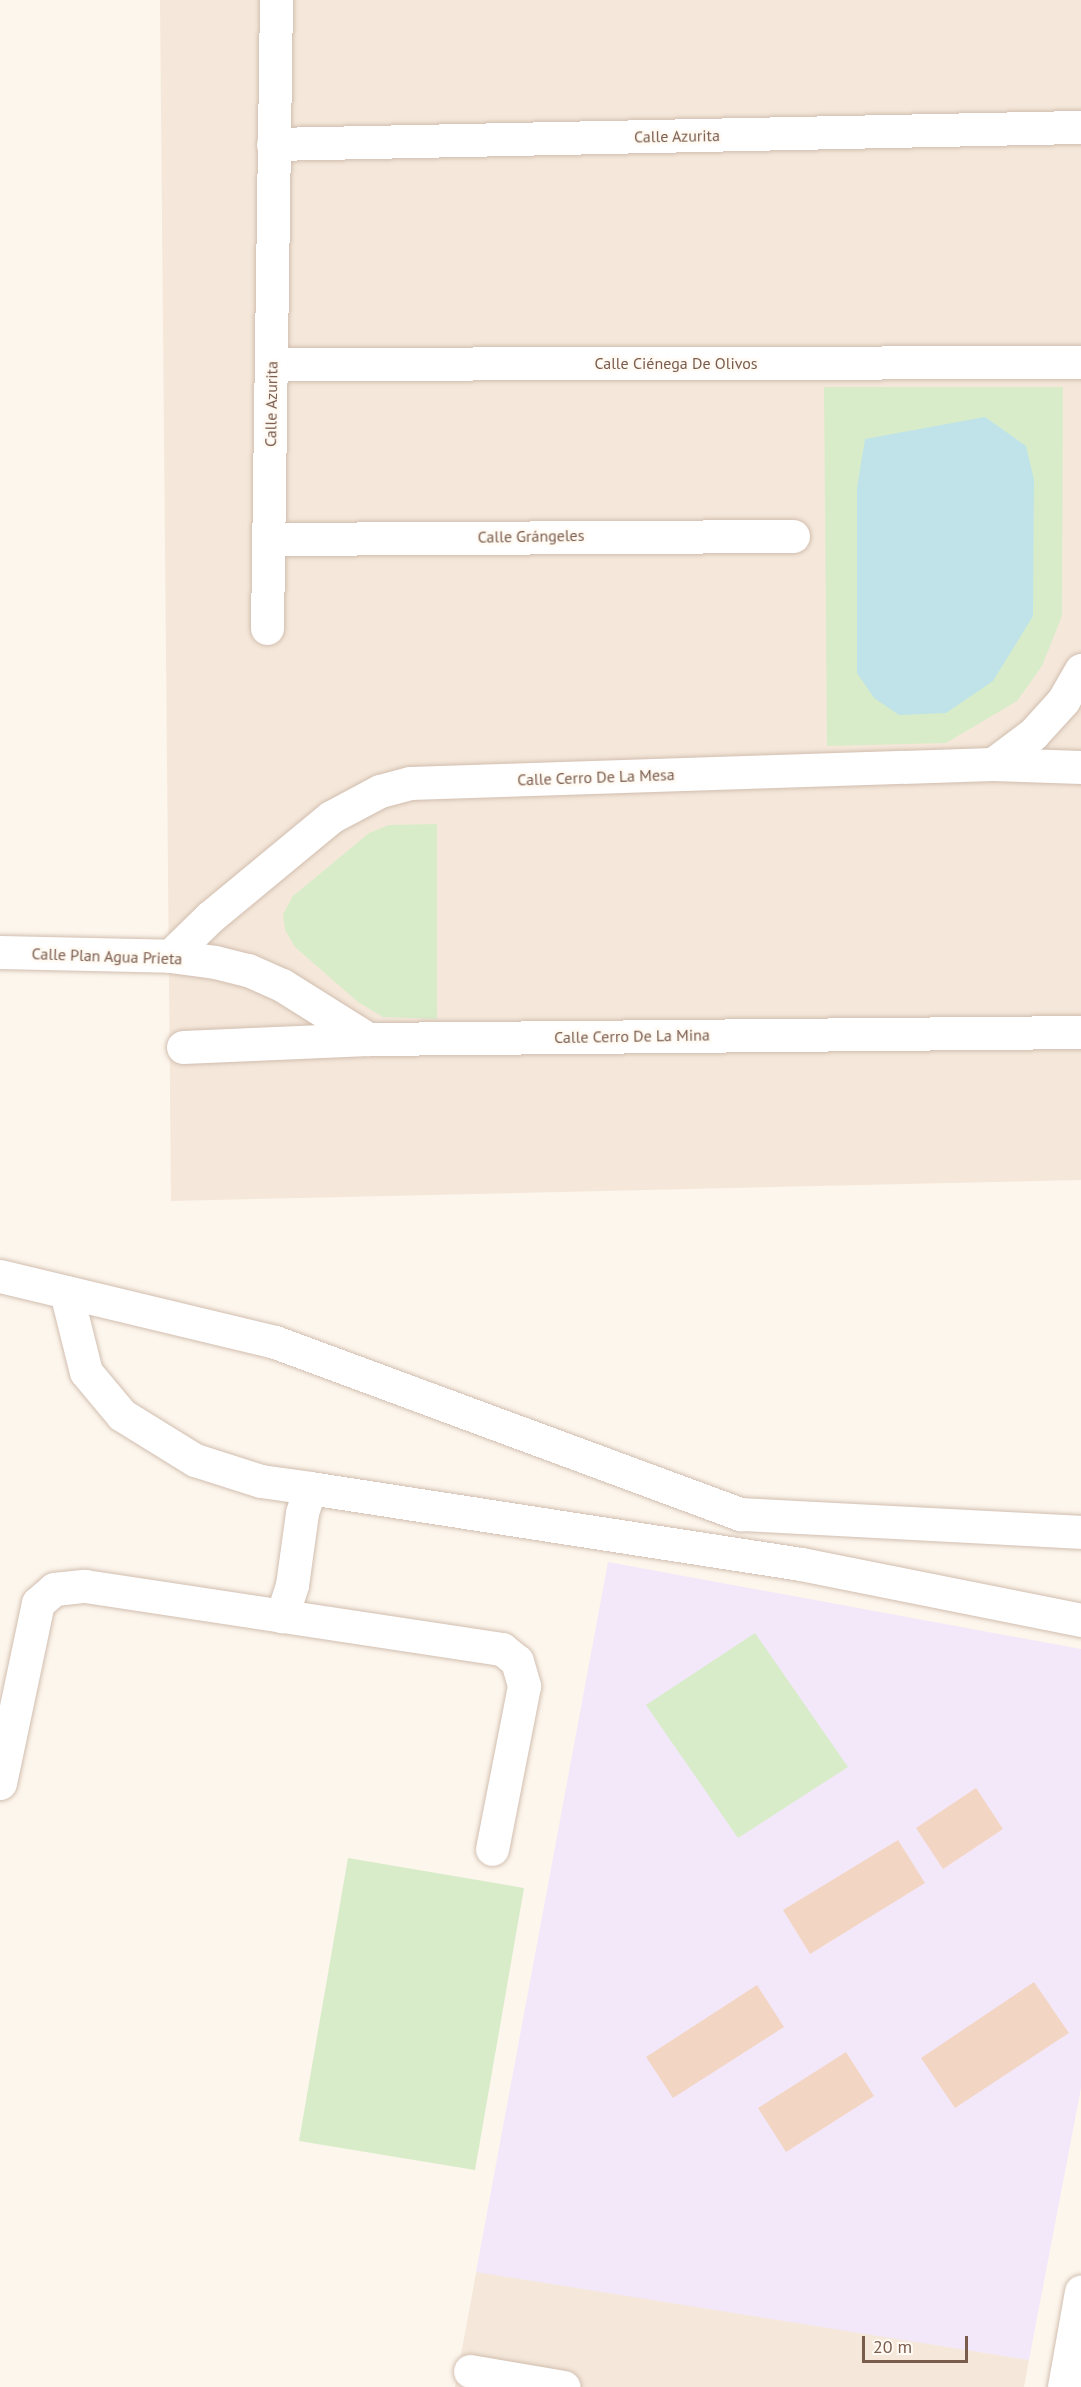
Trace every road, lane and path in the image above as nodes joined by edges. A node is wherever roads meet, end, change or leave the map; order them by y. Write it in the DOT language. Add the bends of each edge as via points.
graph roads {
  1 [pos="276,0"];
  2 [pos="1081,127"];
  3 [pos="273,144"];
  4 [pos="1081,362"];
  5 [pos="272,364"];
  6 [pos="793,536"];
  7 [pos="270,539"];
  8 [pos="267,628"];
  9 [pos="1081,670"];
  10 [pos="993,764"];
  11 [pos="1081,767"];
  12 [pos="0,952"];
  13 [pos="170,956"];
  14 [pos="1081,1032"];
  15 [pos="368,1039"];
  16 [pos="183,1047"];
  17 [pos="0,1276"];
  18 [pos="66,1292"];
  19 [pos="310,1488"];
  20 [pos="1081,1532"];
  21 [pos="282,1616"];
  22 [pos="1081,1620"];
  23 [pos="0,1783"];
  24 [pos="492,1849"];
  25 [pos="1081,2292"];
  26 [pos="470,2372"];
  27 [pos="564,2387"];
  28 [pos="1064,2387"];
  1 -- 3 [label="street, Calle Azurita"];
  2 -- 3 [label="street, Calle Azurita"];
  3 -- 5 [label="street, Calle Azurita"];
  4 -- 5 [label="street, Calle Ciénega De Olivos"];
  5 -- 7 [label="street, Calle Azurita"];
  6 -- 7 [label="street, Calle Grángeles"];
  7 -- 8 [label="street, Calle Azurita"];
  9 -- 10 [label="street" via="1062,701 1034,734"];
  10 -- 11 [label="street, Calle Cerro De La Mesa"];
  10 -- 13 [label="street, Calle Cerro De La Mesa" via="410,783 380,791 331,817 210,917"];
  12 -- 13 [label="street, Calle Plan Agua Prieta"];
  13 -- 15 [label="street, Calle Plan Agua Prieta" via="248,970 282,985"];
  14 -- 15 [label="street, Calle Cerro De La Mina"];
  15 -- 16 [label="street, Calle Cerro De La Mina"];
  17 -- 18 [label="street"];
  18 -- 19 [label="street" via="86,1372 122,1415 195,1460 261,1481"];
  18 -- 20 [label="street" via="275,1342 741,1514"];
  19 -- 21 [label="street" via="302,1513 292,1585"];
  19 -- 22 [label="street" via="801,1564"];
  21 -- 23 [label="street" via="85,1586 54,1589 38,1603"];
  21 -- 24 [label="street" via="502,1649 517,1661 524,1686"];
  25 -- 28 [label="street"];
  26 -- 27 [label="street"];
}
